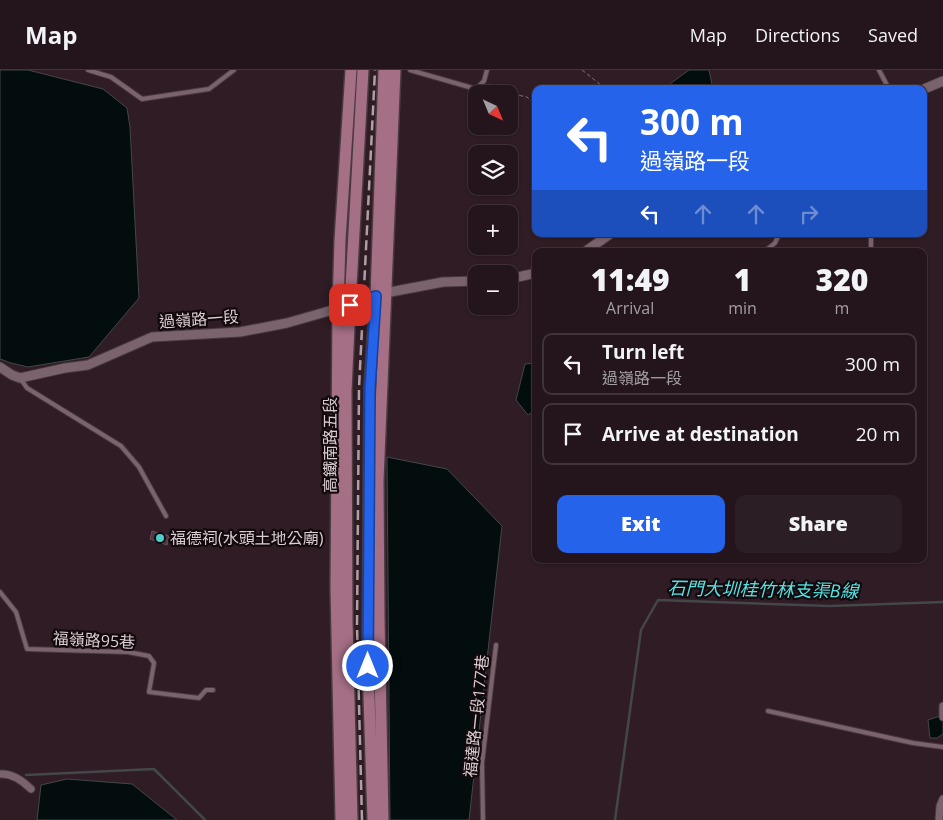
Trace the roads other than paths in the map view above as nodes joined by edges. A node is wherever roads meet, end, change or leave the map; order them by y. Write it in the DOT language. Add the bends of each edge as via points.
graph roads {
  1 [pos="88,70"];
  2 [pos="234,70"];
  3 [pos="351,70"];
  4 [pos="363,70"];
  5 [pos="384,70"];
  6 [pos="395,70"];
  7 [pos="410,70"];
  8 [pos="487,70"];
  9 [pos="879,70"];
  10 [pos="943,81"];
  11 [pos="888,85"];
  12 [pos="927,88"];
  13 [pos="393,101"];
  14 [pos="381,147"];
  15 [pos="606,237"];
  16 [pos="778,237"];
  17 [pos="590,248"];
  18 [pos="769,248"];
  19 [pos="532,274"];
  20 [pos="518,277"];
  21 [pos="468,281"];
  22 [pos="380,295"];
  23 [pos="350,305"];
  24 [pos="338,308"];
  25 [pos="0,367"];
  26 [pos="20,378"];
  27 [pos="166,516"];
  28 [pos="0,592"];
  29 [pos="347,622"];
  30 [pos="496,645"];
  31 [pos="337,677"];
  32 [pos="213,690"];
  33 [pos="943,706"];
  34 [pos="768,711"];
  35 [pos="943,717"];
  36 [pos="370,725"];
  37 [pos="943,748"];
  38 [pos="382,771"];
  39 [pos="0,774"];
  40 [pos="31,789"];
  41 [pos="943,799"];
  42 [pos="941,819"];
  43 [pos="341,820"];
  44 [pos="352,820"];
  45 [pos="372,820"];
  46 [pos="383,820"];
  47 [pos="483,820"];
  1 -- 2 [label="lane" via="111,77 142,99 209,88"];
  3 -- 24 [label="main road, 高鐵南路五段"];
  4 -- 23 [label="main road, 高鐵南路五段"];
  5 -- 14 [label="main road"];
  6 -- 13 [label="main road"];
  7 -- 8 [label="lane" via="476,89 484,81"];
  9 -- 11 [label="lane"];
  10 -- 12 [label="street"];
  13 -- 14 [label="main road"];
  13 -- 22 [label="main road"];
  14 -- 22 [label="main road"];
  15 -- 17 [label="street"];
  16 -- 18 [label="lane"];
  19 -- 20 [label="street"];
  21 -- 22 [label="street, 過嶺路一段" via="443,282"];
  22 -- 23 [label="street, 過嶺路一段"];
  22 -- 36 [label="main road" via="370,388"];
  22 -- 38 [label="main road" via="378,609"];
  23 -- 24 [label="street, 過嶺路一段"];
  23 -- 29 [label="main road, 高鐵南路五段" via="346,391"];
  24 -- 26 [label="street, 過嶺路一段" via="240,332 152,337 88,366"];
  24 -- 31 [label="main road, 高鐵南路五段"];
  25 -- 26 [label="street"];
  26 -- 27 [label="lane" via="27,388 121,446 139,467"];
  28 -- 32 [label="lane, 福嶺路95巷" via="16,612 27,649 128,652 149,656 154,663 149,692 199,698 206,690"];
  29 -- 31 [label="main road"];
  29 -- 44 [label="main road, 高鐵南路五段"];
  30 -- 47 [label="lane, 福達路一段177巷" via="482,762"];
  31 -- 43 [label="main road, 高鐵南路五段"];
  33 -- 35 [label="street"];
  34 -- 37 [label="lane"];
  36 -- 38 [label="main road"];
  36 -- 45 [label="main road"];
  38 -- 46 [label="main road"];
  39 -- 40 [label="street" via="21,780"];
  41 -- 42 [label="street"];
}
